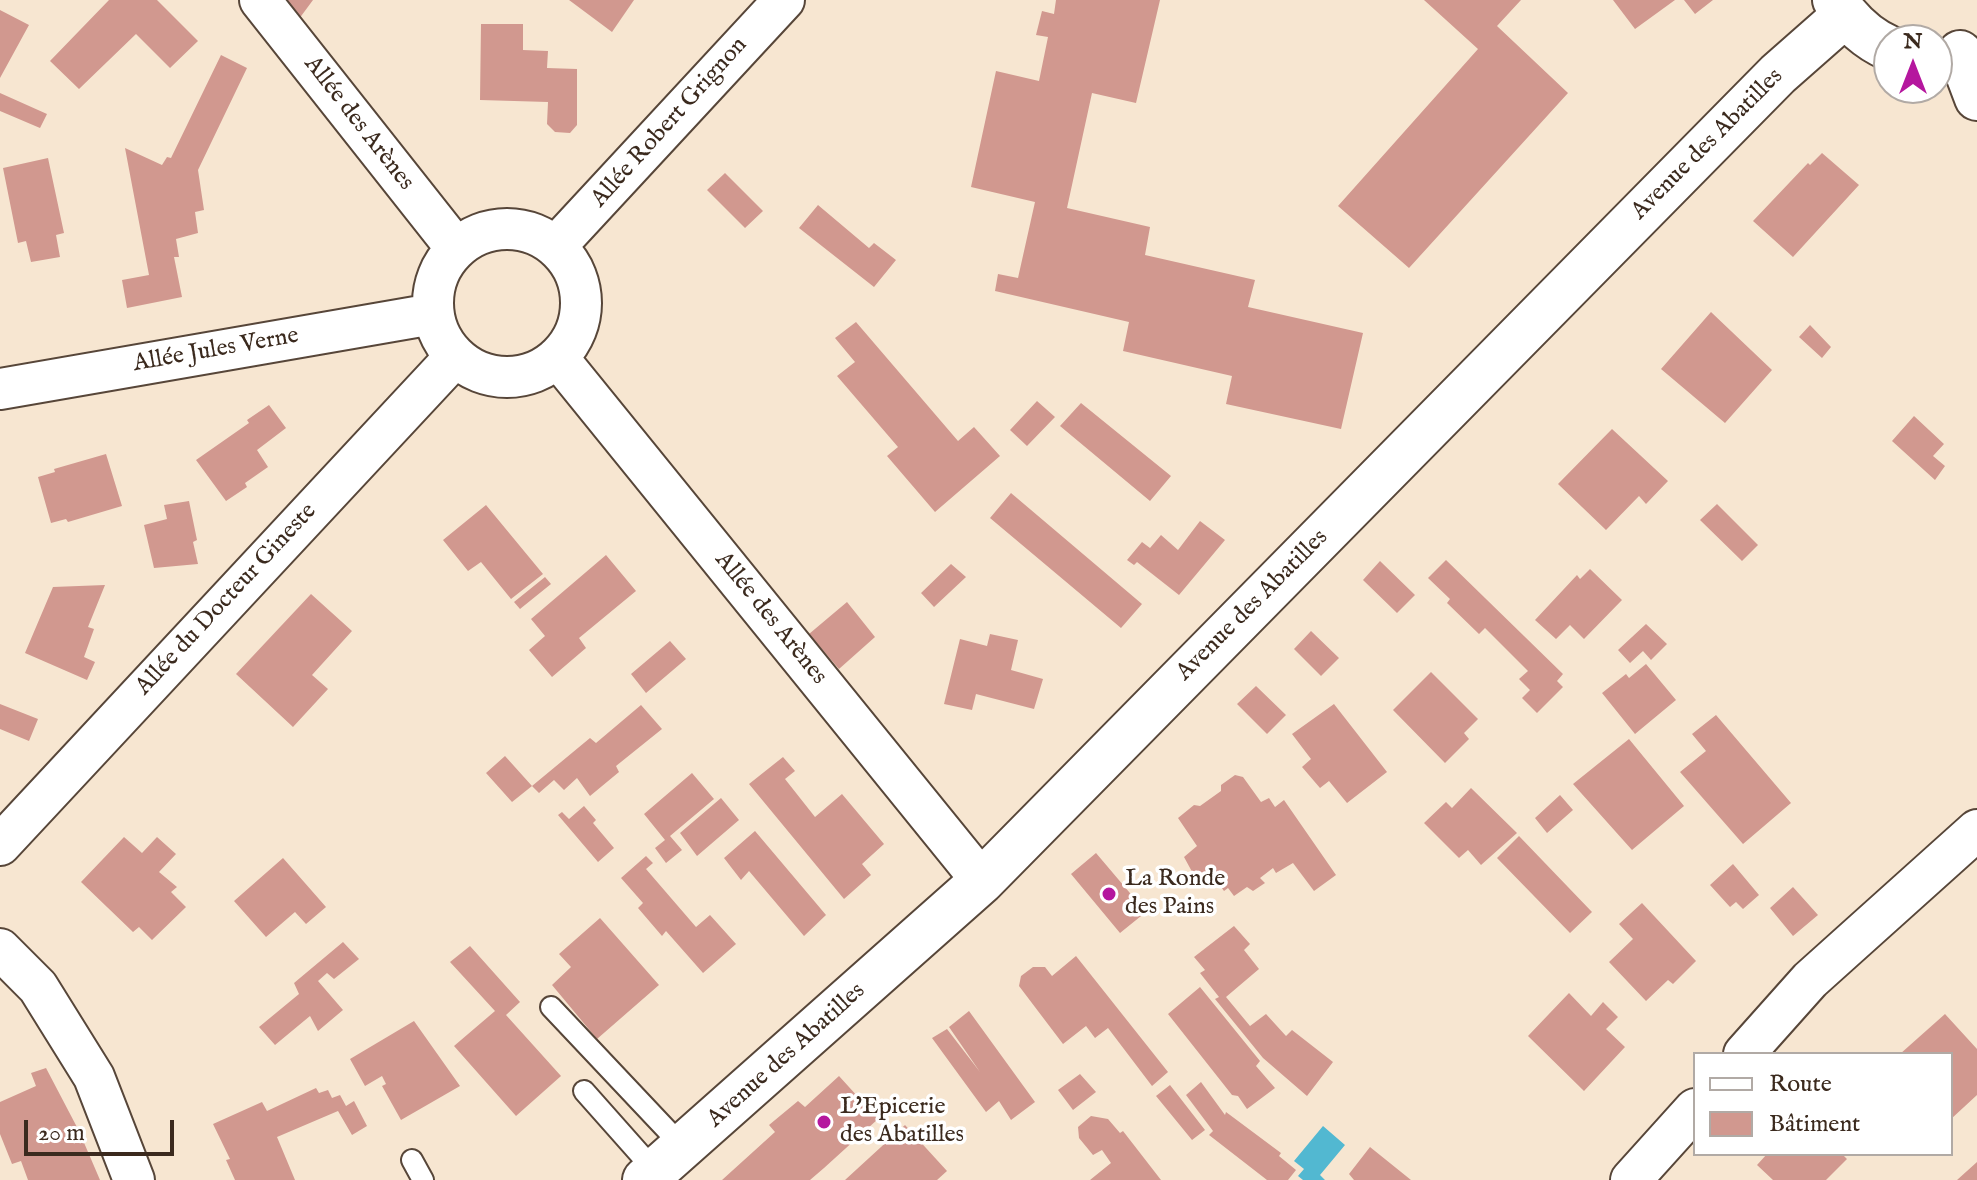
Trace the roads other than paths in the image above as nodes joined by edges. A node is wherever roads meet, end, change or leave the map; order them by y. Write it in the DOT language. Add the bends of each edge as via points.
graph roads {
  1 [pos="260,0"];
  2 [pos="784,0"];
  3 [pos="1840,8"];
  4 [pos="1873,39"];
  5 [pos="1958,51"];
  6 [pos="1977,98"];
  7 [pos="556,246"];
  8 [pos="456,248"];
  9 [pos="433,314"];
  10 [pos="455,357"];
  11 [pos="558,358"];
  12 [pos="0,389"];
  13 [pos="1977,830"];
  14 [pos="0,845"];
  15 [pos="982,881"];
  16 [pos="0,949"];
  17 [pos="551,1007"];
  18 [pos="1746,1052"];
  19 [pos="584,1091"];
  20 [pos="1693,1111"];
  21 [pos="412,1160"];
  22 [pos="661,1166"];
  23 [pos="134,1180"];
  24 [pos="423,1180"];
  25 [pos="1631,1180"];
  1 -- 8 [label="street, Allée des Arènes"];
  2 -- 7 [label="street, Allée Robert Grignon"];
  3 -- 4 [label="street"];
  3 -- 15 [label="street, Avenue des Abatilles"];
  5 -- 6 [label="street"];
  7 -- 8 [label="street" via="517,228 495,229"];
  7 -- 11 [label="street" via="572,265 581,289 582,314 574,338"];
  8 -- 9 [label="street" via="441,267 433,290"];
  9 -- 10 [label="street"];
  9 -- 12 [label="street, Allée Jules Verne"];
  10 -- 11 [label="street" via="495,377 539,371"];
  10 -- 14 [label="street, Allée du Docteur Gineste"];
  11 -- 15 [label="street, Allée des Arènes"];
  13 -- 18 [label="street" via="1810,980"];
  15 -- 22 [label="street, Avenue des Abatilles"];
  16 -- 23 [label="street" via="38,987 94,1077"];
  17 -- 22 [label="lane"];
  19 -- 22 [label="lane"];
  20 -- 25 [label="street"];
  21 -- 24 [label="lane"];
}
